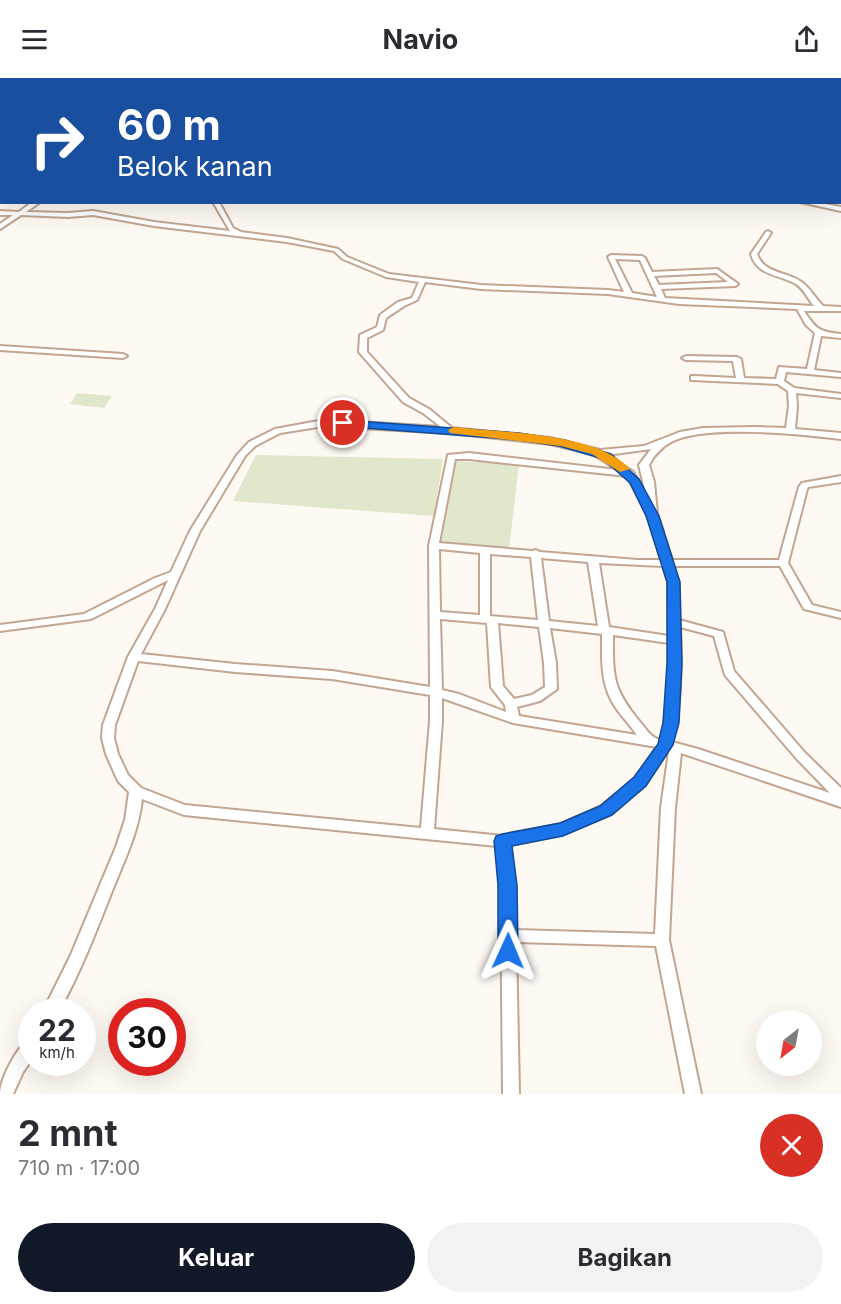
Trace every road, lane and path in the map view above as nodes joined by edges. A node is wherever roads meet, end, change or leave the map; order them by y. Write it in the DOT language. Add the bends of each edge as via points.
graph roads {
  1 [pos="34,204"];
  2 [pos="217,204"];
  3 [pos="814,204"];
  4 [pos="841,209"];
  5 [pos="0,213"];
  6 [pos="21,214"];
  7 [pos="0,227"];
  8 [pos="768,233"];
  9 [pos="239,234"];
  10 [pos="650,274"];
  11 [pos="423,279"];
  12 [pos="656,286"];
  13 [pos="629,295"];
  14 [pos="662,299"];
  15 [pos="807,307"];
  16 [pos="820,307"];
  17 [pos="841,309"];
  18 [pos="818,334"];
  19 [pos="841,336"];
  20 [pos="0,348"];
  21 [pos="123,356"];
  22 [pos="686,358"];
  23 [pos="810,372"];
  24 [pos="841,375"];
  25 [pos="694,378"];
  26 [pos="740,379"];
  27 [pos="780,382"];
  28 [pos="792,390"];
  29 [pos="841,396"];
  30 [pos="451,430"];
  31 [pos="790,431"];
  32 [pos="841,436"];
  33 [pos="669,438"];
  34 [pos="599,453"];
  35 [pos="630,474"];
  36 [pos="841,479"];
  37 [pos="653,516"];
  38 [pos="434,546"];
  39 [pos="485,551"];
  40 [pos="536,554"];
  41 [pos="593,559"];
  42 [pos="666,562"];
  43 [pos="783,563"];
  44 [pos="176,574"];
  45 [pos="435,615"];
  46 [pos="841,615"];
  47 [pos="489,619"];
  48 [pos="675,622"];
  49 [pos="546,624"];
  50 [pos="0,628"];
  51 [pos="606,631"];
  52 [pos="675,640"];
  53 [pos="134,657"];
  54 [pos="434,692"];
  55 [pos="511,704"];
  56 [pos="513,719"];
  57 [pos="648,741"];
  58 [pos="670,746"];
  59 [pos="136,791"];
  60 [pos="841,796"];
  61 [pos="841,802"];
  62 [pos="427,833"];
  63 [pos="502,841"];
  64 [pos="508,936"];
  65 [pos="662,939"];
  66 [pos="58,998"];
  67 [pos="18,1066"];
  68 [pos="5,1094"];
  69 [pos="511,1094"];
  70 [pos="693,1094"];
  1 -- 6 [label="street"];
  2 -- 9 [label="street" via="231,229"];
  3 -- 4 [label="street"];
  5 -- 6 [label="street"];
  6 -- 7 [label="street"];
  6 -- 9 [label="street" via="93,213"];
  8 -- 16 [label="street" via="754,254 756,263 799,283"];
  9 -- 11 [label="street" via="336,250 380,274"];
  10 -- 12 [label="street"];
  10 -- 12 [label="street" via="717,271 735,284"];
  10 -- 13 [label="street" via="642,258 611,257"];
  11 -- 13 [label="street" via="482,287"];
  11 -- 30 [label="street" via="416,299 383,316 380,328 363,337 363,352 406,400"];
  12 -- 14 [label="street"];
  13 -- 14 [label="street"];
  14 -- 15 [label="street"];
  15 -- 16 [label="street"];
  15 -- 18 [label="street" via="800,310"];
  16 -- 17 [label="street"];
  18 -- 19 [label="street"];
  18 -- 23 [label="street"];
  20 -- 21 [label="street"];
  22 -- 26 [label="street" via="737,359"];
  23 -- 24 [label="street"];
  23 -- 27 [label="street" via="782,369"];
  25 -- 26 [label="street"];
  26 -- 27 [label="street"];
  27 -- 28 [label="street"];
  28 -- 29 [label="street"];
  28 -- 31 [label="street"];
  30 -- 34 [label="street" via="550,441"];
  30 -- 44 [label="street" via="311,423 278,431 252,444 241,454 214,498"];
  31 -- 32 [label="street"];
  31 -- 33 [label="street" via="699,432"];
  33 -- 34 [label="street" via="646,448"];
  33 -- 37 [label="street" via="644,465"];
  34 -- 35 [label="street"];
  35 -- 37 [label="street"];
  35 -- 38 [label="street" via="453,456"];
  36 -- 43 [label="street" via="805,485 802,489"];
  37 -- 42 [label="street"];
  38 -- 39 [label="street"];
  38 -- 45 [label="street"];
  39 -- 40 [label="street"];
  39 -- 47 [label="street"];
  40 -- 41 [label="street"];
  40 -- 49 [label="street" via="538,592"];
  41 -- 42 [label="street"];
  41 -- 51 [label="street"];
  42 -- 43 [label="street"];
  42 -- 48 [label="street" via="674,582"];
  43 -- 46 [label="street" via="808,607"];
  44 -- 50 [label="street" via="87,617"];
  44 -- 53 [label="street"];
  45 -- 47 [label="street"];
  45 -- 54 [label="street"];
  47 -- 49 [label="street"];
  47 -- 55 [label="street" via="497,687"];
  48 -- 52 [label="street"];
  48 -- 60 [label="street" via="719,634 729,672"];
  49 -- 51 [label="street"];
  49 -- 55 [label="street" via="551,689 536,698"];
  51 -- 52 [label="street"];
  51 -- 57 [label="street" via="613,694"];
  52 -- 58 [label="street"];
  53 -- 54 [label="street" via="332,675"];
  53 -- 59 [label="street" via="109,725 108,738 123,778"];
  54 -- 56 [label="street"];
  54 -- 62 [label="street" via="436,721"];
  55 -- 56 [label="street"];
  56 -- 57 [label="street"];
  57 -- 58 [label="street"];
  58 -- 61 [label="street"];
  58 -- 63 [label="street" via="640,782 606,810 563,829"];
  58 -- 65 [label="street"];
  59 -- 62 [label="street" via="184,810"];
  59 -- 66 [label="street" via="135,811 125,843"];
  62 -- 63 [label="street"];
  63 -- 64 [label="street" via="508,885"];
  64 -- 65 [label="street"];
  64 -- 69 [label="street"];
  65 -- 70 [label="street"];
  67 -- 68 [label="street"];
}
